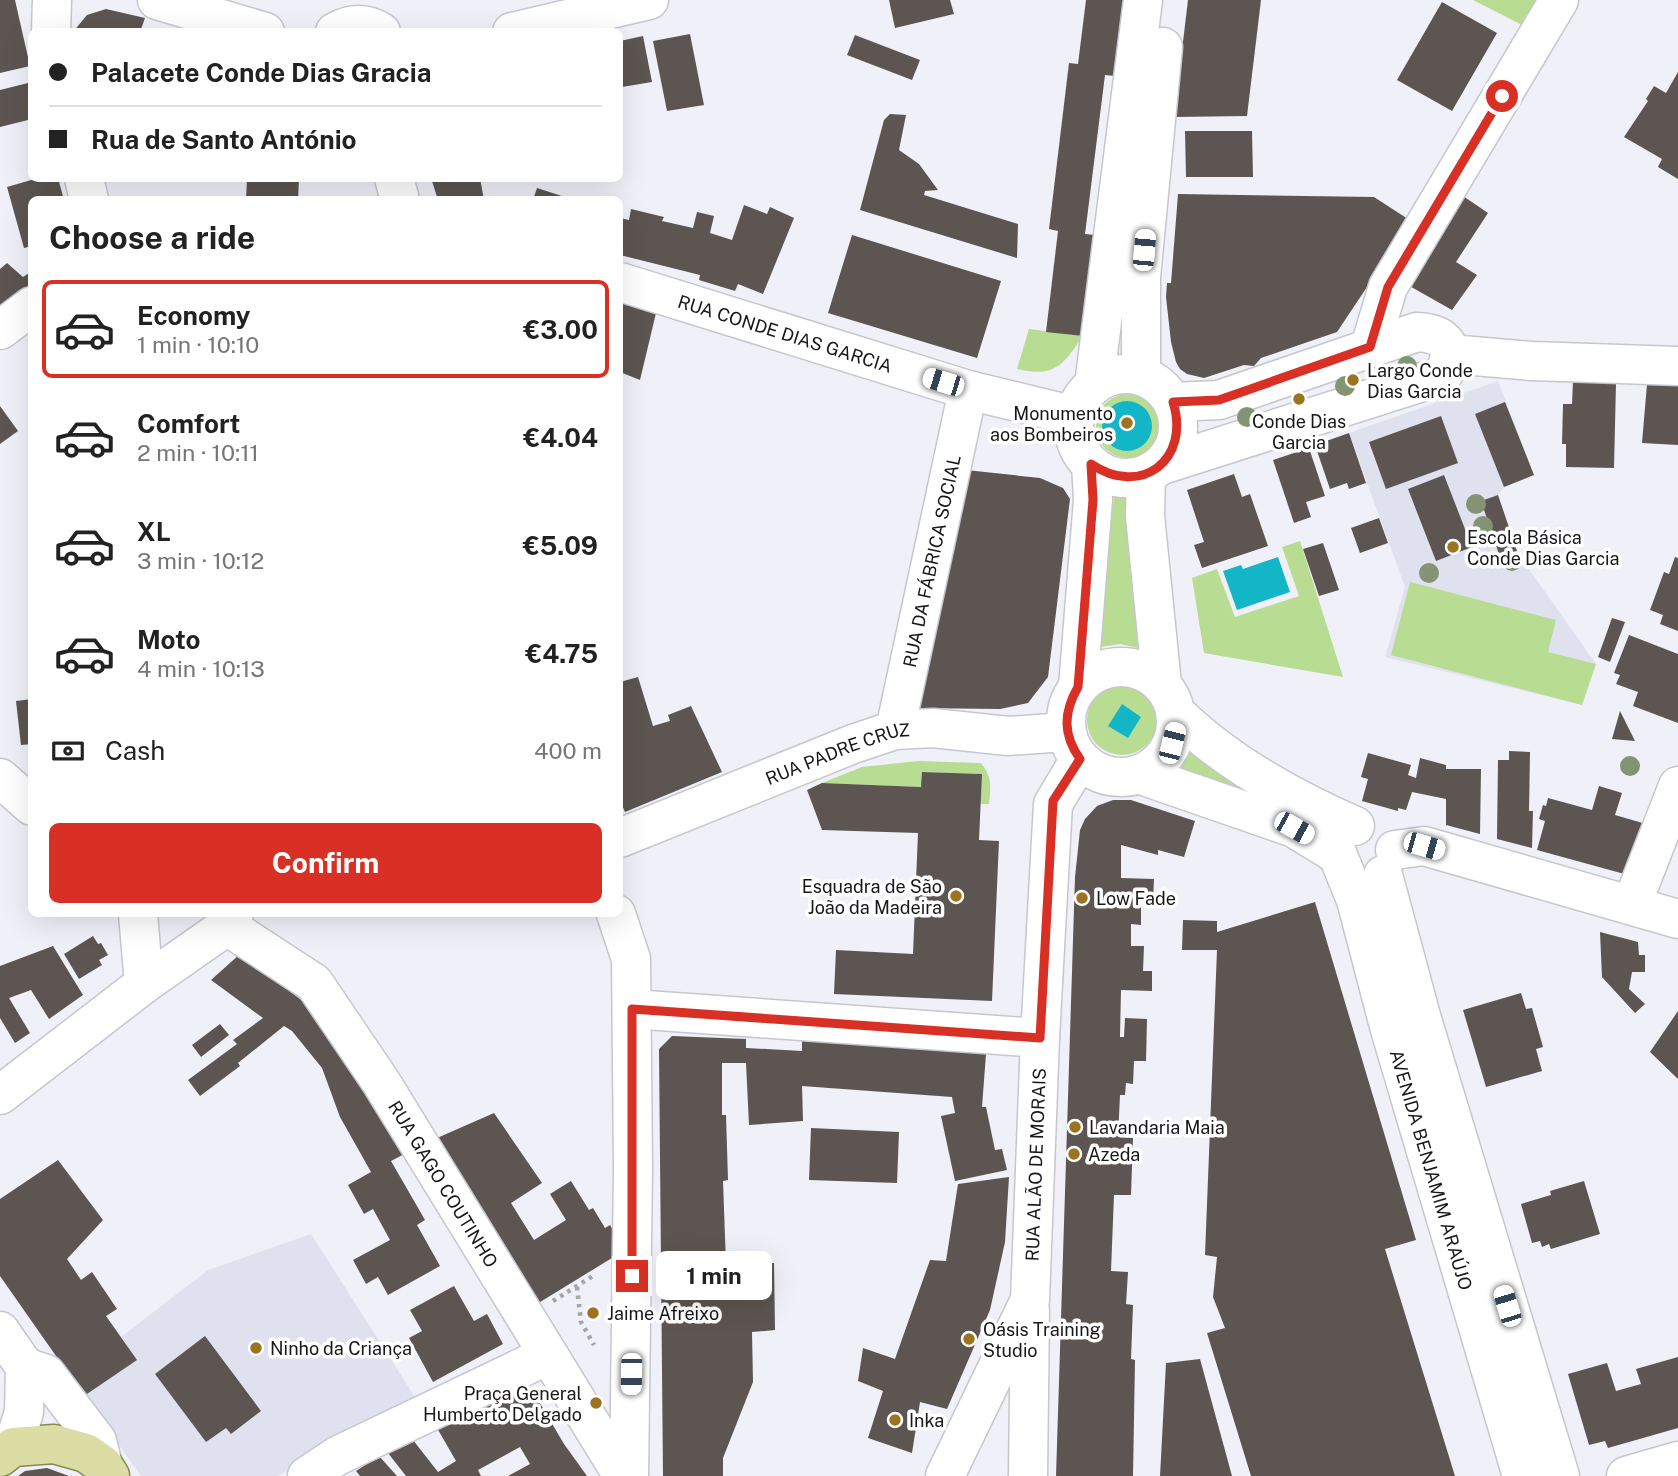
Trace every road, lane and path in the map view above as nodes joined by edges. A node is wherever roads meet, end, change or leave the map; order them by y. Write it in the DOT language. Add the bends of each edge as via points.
graph roads {
  1 [pos="52,0"];
  2 [pos="157,0"];
  3 [pos="649,0"];
  4 [pos="1143,0"];
  5 [pos="1167,0"];
  6 [pos="1559,0"];
  7 [pos="51,28"];
  8 [pos="252,28"];
  9 [pos="529,28"];
  10 [pos="623,283"];
  11 [pos="28,309"];
  12 [pos="0,330"];
  13 [pos="1370,347"];
  14 [pos="1450,354"];
  15 [pos="1678,366"];
  16 [pos="1141,376"];
  17 [pos="1287,376"];
  18 [pos="968,390"];
  19 [pos="1084,400"];
  20 [pos="1173,402"];
  21 [pos="1306,420"];
  22 [pos="1091,464"];
  23 [pos="1154,469"];
  24 [pos="1078,687"];
  25 [pos="1169,698"];
  26 [pos="895,730"];
  27 [pos="1073,746"];
  28 [pos="1138,774"];
  29 [pos="0,778"];
  30 [pos="1678,786"];
  31 [pos="28,803"];
  32 [pos="623,837"];
  33 [pos="1344,848"];
  34 [pos="1389,862"];
  35 [pos="1632,904"];
  36 [pos="138,917"];
  37 [pos="616,917"];
  38 [pos="1678,919"];
  39 [pos="231,920"];
  40 [pos="144,984"];
  41 [pos="632,1009"];
  42 [pos="1040,1038"];
  43 [pos="0,1094"];
  44 [pos="602,1271"];
  45 [pos="577,1287"];
  46 [pos="568,1292"];
  47 [pos="1030,1300"];
  48 [pos="0,1331"];
  49 [pos="595,1346"];
  50 [pos="548,1354"];
  51 [pos="25,1367"];
  52 [pos="6,1452"];
  53 [pos="1678,1461"];
  54 [pos="107,1471"];
  55 [pos="307,1476"];
  56 [pos="623,1476"];
  57 [pos="629,1476"];
  58 [pos="945,1476"];
  59 [pos="1028,1476"];
  60 [pos="1522,1476"];
  61 [pos="1560,1476"];
  62 [pos="1626,1476"];
  1 -- 7 [label="street"];
  2 -- 8 [label="street"];
  3 -- 9 [label="street"];
  4 -- 19 [label="street, RUA ALÃO DE MORAIS"];
  5 -- 16 [label="street" via="1141,277"];
  6 -- 13 [label="street" via="1388,287"];
  10 -- 18 [label="street, RUA CONDE DIAS GARCIA"];
  11 -- 12 [label="street"];
  13 -- 14 [label="street" via="1431,332 1443,340"];
  13 -- 17 [label="street"];
  14 -- 15 [label="street"];
  14 -- 21 [label="street" via="1438,377"];
  16 -- 19 [label="street" via="1108,377"];
  16 -- 20 [label="street" via="1160,386"];
  17 -- 20 [label="street" via="1219,400"];
  17 -- 21 [label="street" via="1272,389 1272,402 1279,415"];
  18 -- 19 [label="street, RUA CONDE DIAS GARCIA"];
  18 -- 26 [label="street, RUA DA FÁBRICA SOCIAL"];
  19 -- 22 [label="street, RUA ALÃO DE MORAIS" via="1074,426 1078,447"];
  20 -- 23 [label="street" via="1178,432 1170,456"];
  21 -- 23 [label="street"];
  22 -- 23 [label="street" via="1117,477"];
  22 -- 24 [label="street, RUA ALÃO DE MORAIS" via="1093,500"];
  23 -- 25 [label="street" via="1145,516"];
  24 -- 25 [label="street" via="1104,670 1135,668 1150,675"];
  24 -- 27 [label="street, RUA ALÃO DE MORAIS" via="1068,708"];
  25 -- 28 [label="street" via="1176,728 1172,743 1153,768"];
  25 -- 33 [label="street" via="1217,749 1328,814"];
  26 -- 27 [label="street, RUA PADRE CRUZ" via="933,728"];
  26 -- 32 [label="street, RUA PADRE CRUZ"];
  27 -- 28 [label="street" via="1093,769 1123,777"];
  27 -- 42 [label="street, RUA ALÃO DE MORAIS" via="1053,801"];
  28 -- 33 [label="street"];
  29 -- 31 [label="street"];
  30 -- 35 [label="street"];
  33 -- 34 [label="street" via="1348,873 1359,879 1371,880"];
  33 -- 34 [label="street" via="1363,824 1381,827 1388,833"];
  33 -- 60 [label="street, AVENIDA BENJAMIM ARAÚJO" via="1389,1026"];
  34 -- 35 [label="street" via="1424,846"];
  34 -- 61 [label="street, AVENIDA BENJAMIM ARAÚJO" via="1421,1016"];
  35 -- 38 [label="street"];
  36 -- 40 [label="street"];
  37 -- 41 [label="street" via="631,959"];
  39 -- 40 [label="street"];
  39 -- 50 [label="street, RUA GAGO COUTINHO" via="314,983 381,1082"];
  40 -- 43 [label="street"];
  41 -- 42 [label="street"];
  41 -- 57 [label="street"];
  42 -- 47 [label="street, RUA ALÃO DE MORAIS"];
  44 -- 45 [label="path"];
  45 -- 46 [label="path"];
  45 -- 49 [label="path" via="581,1322"];
  47 -- 58 [label="street, RUA ALÃO DE MORAIS"];
  47 -- 59 [label="street"];
  48 -- 51 [label="street"];
  50 -- 55 [label="street" via="338,1456"];
  50 -- 56 [label="street, RUA GAGO COUTINHO"];
  51 -- 52 [label="street" via="24,1412"];
  51 -- 54 [label="street" via="46,1374 97,1441"];
  52 -- 54 [label="main road" via="54,1444 86,1453"];
  53 -- 62 [label="street"];
}
